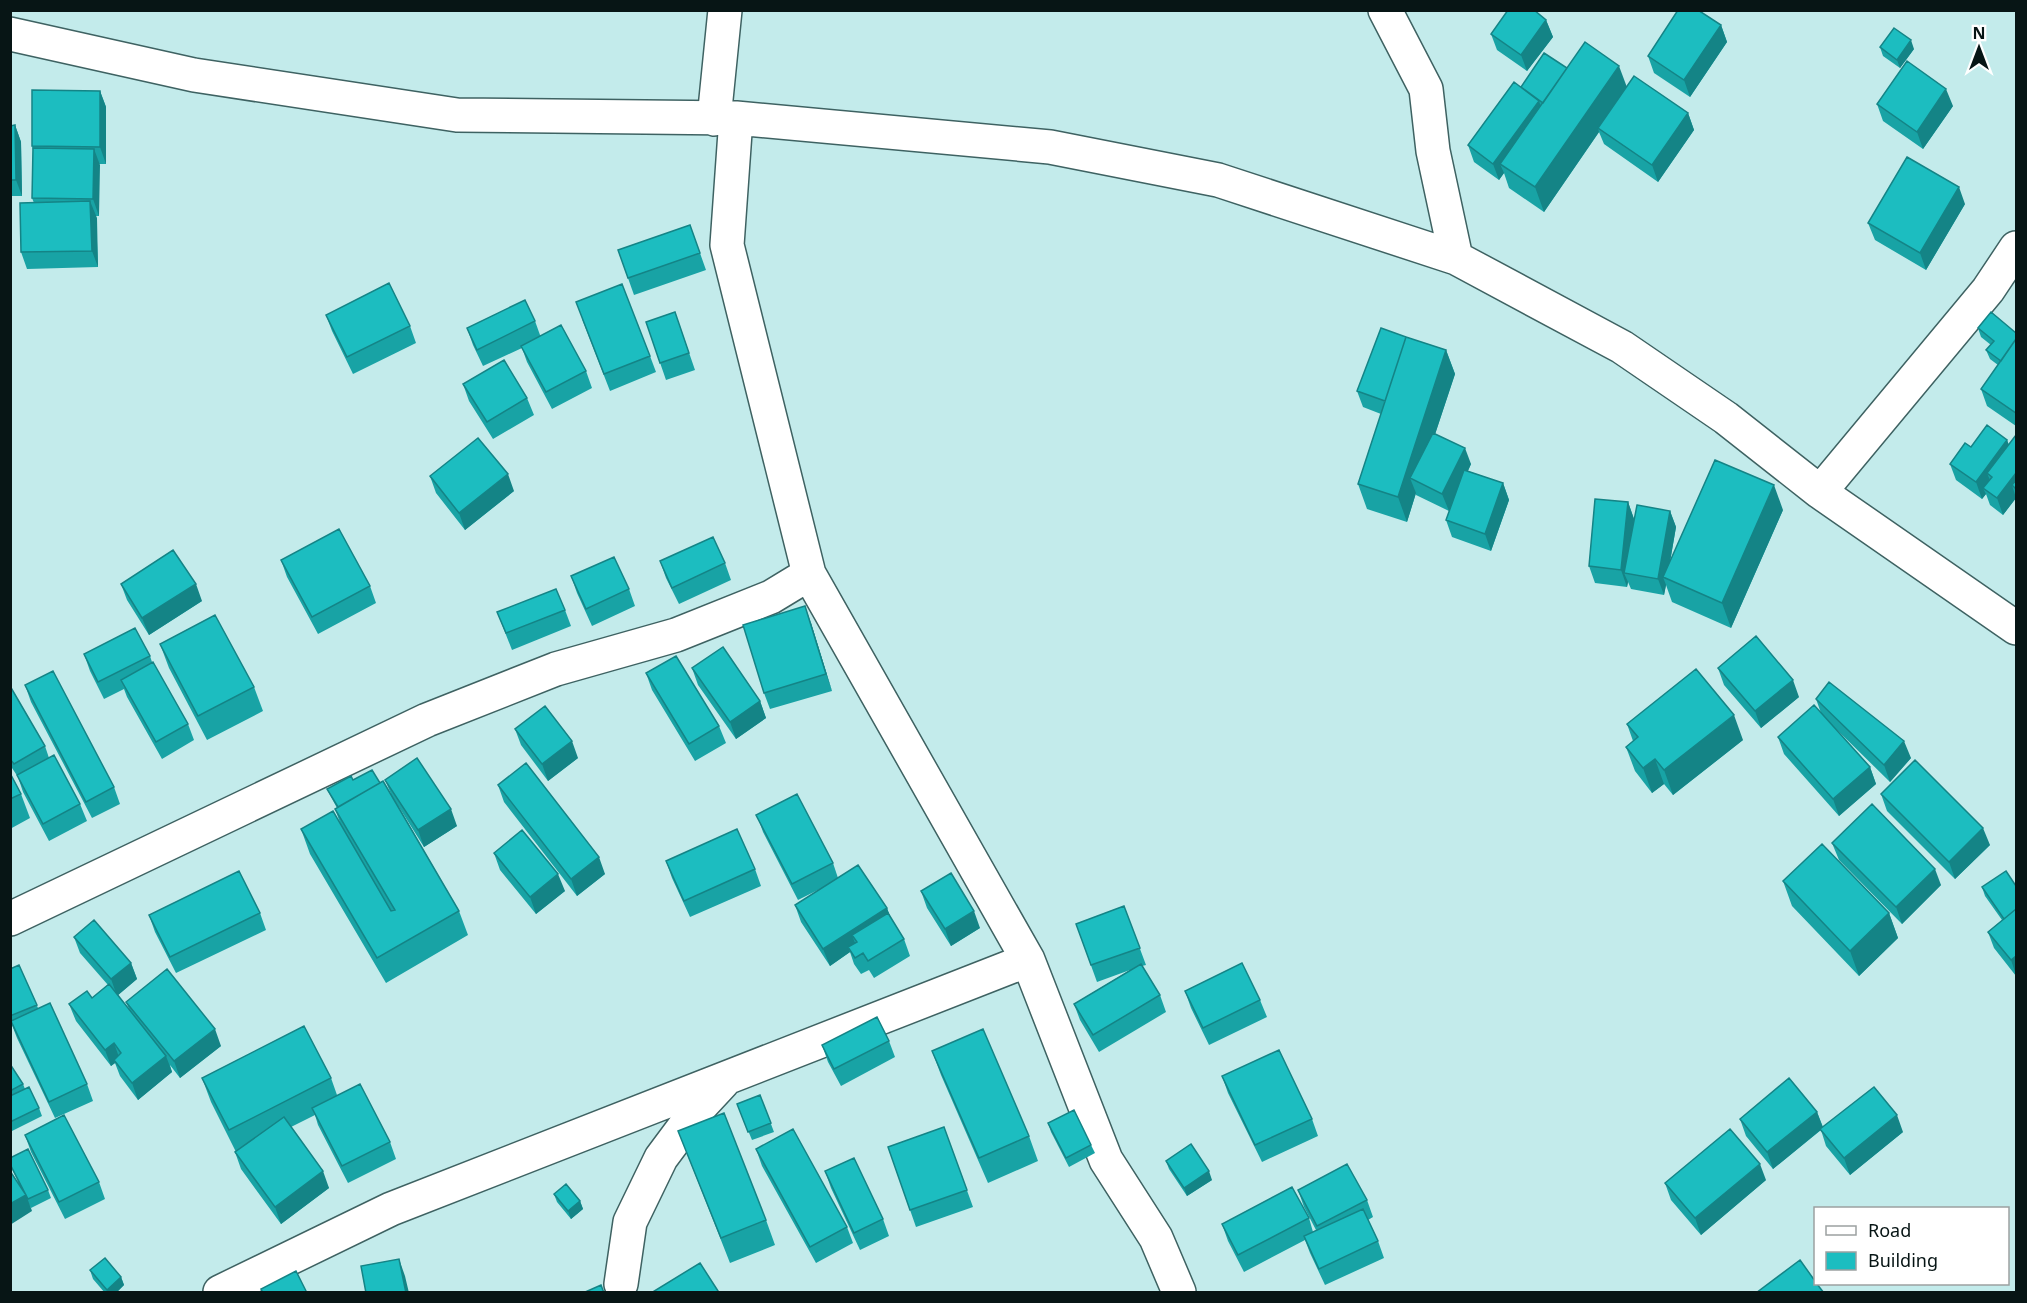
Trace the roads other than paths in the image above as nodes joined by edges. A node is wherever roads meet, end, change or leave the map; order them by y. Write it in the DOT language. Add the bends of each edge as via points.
graph roads {
  1 [pos="725,10"];
  2 [pos="1385,10"];
  3 [pos="10,34"];
  4 [pos="725,118"];
  5 [pos="2016,248"];
  6 [pos="1456,258"];
  7 [pos="1820,492"];
  8 [pos="808,574"];
  9 [pos="2016,628"];
  10 [pos="10,919"];
  11 [pos="1028,960"];
  12 [pos="729,1076"];
  13 [pos="621,1284"];
  14 [pos="220,1293"];
  15 [pos="1179,1293"];
  1 -- 4 [label="street"];
  2 -- 6 [label="street" via="1426,89 1433,151"];
  3 -- 4 [label="street" via="194,75 457,115"];
  4 -- 6 [label="street" via="1072,151 1218,180"];
  4 -- 8 [label="street" via="727,245"];
  5 -- 7 [label="street" via="1989,290"];
  6 -- 7 [label="street" via="1622,347 1726,418"];
  7 -- 9 [label="street"];
  8 -- 10 [label="street" via="771,597 676,635 556,669 427,720"];
  8 -- 11 [label="street"];
  11 -- 12 [label="street"];
  11 -- 15 [label="street" via="1106,1160 1156,1238"];
  12 -- 13 [label="street" via="696,1111 661,1158 630,1222"];
  12 -- 14 [label="street" via="391,1209"];
}
